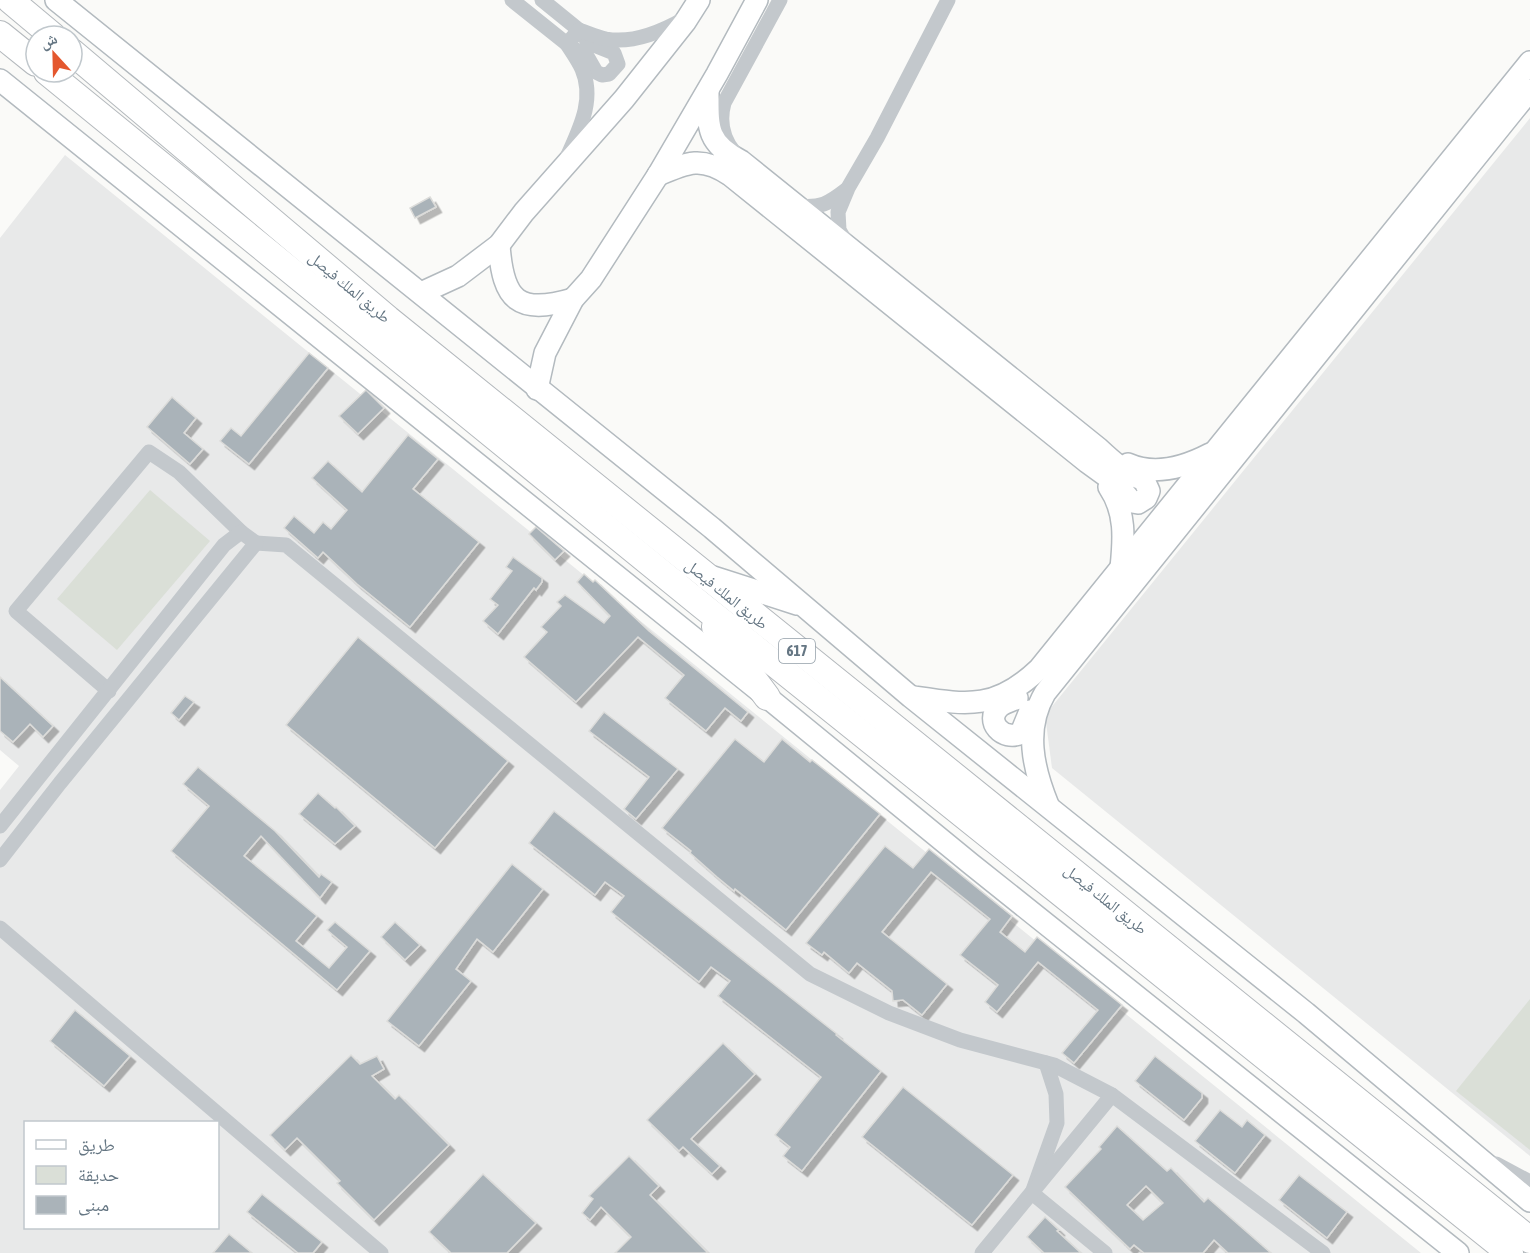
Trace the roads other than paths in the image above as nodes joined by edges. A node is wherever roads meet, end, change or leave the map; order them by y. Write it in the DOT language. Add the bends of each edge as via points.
graph roads {
  1 [pos="10,0"];
  2 [pos="56,0"];
  3 [pos="513,0"];
  4 [pos="542,0"];
  5 [pos="757,0"];
  6 [pos="780,0"];
  7 [pos="948,0"];
  8 [pos="693,9"];
  9 [pos="38,24"];
  10 [pos="579,30"];
  11 [pos="0,34"];
  12 [pos="567,44"];
  13 [pos="24,53"];
  14 [pos="84,62"];
  15 [pos="1530,62"];
  16 [pos="0,80"];
  17 [pos="62,84"];
  18 [pos="1530,90"];
  19 [pos="708,91"];
  20 [pos="741,161"];
  21 [pos="560,172"];
  22 [pos="658,176"];
  23 [pos="848,188"];
  24 [pos="798,206"];
  25 [pos="499,245"];
  26 [pos="848,247"];
  27 [pos="421,292"];
  28 [pos="573,299"];
  29 [pos="537,389"];
  30 [pos="1215,451"];
  31 [pos="1092,455"];
  32 [pos="240,532"];
  33 [pos="256,543"];
  34 [pos="1121,567"];
  35 [pos="702,573"];
  36 [pos="700,604"];
  37 [pos="809,608"];
  38 [pos="1046,675"];
  39 [pos="109,691"];
  40 [pos="767,697"];
  41 [pos="912,697"];
  42 [pos="1050,808"];
  43 [pos="0,826"];
  44 [pos="0,860"];
  45 [pos="0,928"];
  46 [pos="1046,1063"];
  47 [pos="1112,1095"];
  48 [pos="1032,1193"];
  49 [pos="1528,1196"];
  50 [pos="1410,1214"];
  51 [pos="1530,1240"];
  52 [pos="381,1253"];
  53 [pos="982,1253"];
  54 [pos="1105,1253"];
  55 [pos="1323,1253"];
  56 [pos="1458,1253"];
  57 [pos="1473,1253"];
  58 [pos="1510,1253"];
  1 -- 9 [label="highway"];
  2 -- 27 [label="main road"];
  3 -- 12 [label="street"];
  4 -- 10 [label="street"];
  5 -- 19 [label="main road"];
  6 -- 20 [label="street" via="721,115 727,142"];
  7 -- 23 [label="street"];
  8 -- 10 [label="street" via="669,28 637,39 606,39"];
  8 -- 21 [label="main road" via="624,99"];
  10 -- 12 [label="street"];
  10 -- 12 [label="street" via="589,43 614,53 618,64 615,70 602,75 596,72 588,58"];
  11 -- 13 [label="highway"];
  12 -- 21 [label="street" via="582,68 587,88 583,122"];
  14 -- 35 [label="highway, طريق الملك فيصل / 617" via="388,319"];
  15 -- 30 [label="main road"];
  16 -- 40 [label="main road"];
  17 -- 36 [label="highway, طريق الملك فيصل / 617"];
  18 -- 38 [label="main road"];
  19 -- 20 [label="main road" via="711,133 725,153"];
  19 -- 22 [label="main road"];
  20 -- 24 [label="main road"];
  21 -- 25 [label="main road"];
  22 -- 28 [label="main road"];
  22 -- 31 [label="main road" via="686,164 715,165 723,170"];
  23 -- 24 [label="street" via="818,207"];
  23 -- 26 [label="street" via="838,220"];
  24 -- 26 [label="main road"];
  25 -- 27 [label="main road" via="458,276"];
  25 -- 28 [label="main road" via="505,284 520,302 535,306"];
  26 -- 31 [label="main road"];
  27 -- 29 [label="main road"];
  28 -- 29 [label="main road" via="545,353"];
  29 -- 37 [label="main road"];
  30 -- 31 [label="main road" via="1186,465 1153,470"];
  30 -- 34 [label="main road"];
  31 -- 34 [label="main road" via="1119,506 1123,530"];
  32 -- 33 [label="street"];
  32 -- 39 [label="street" via="224,545"];
  32 -- 39 [label="street" via="179,472 149,452 16,611"];
  33 -- 44 [label="street"];
  33 -- 46 [label="street" via="286,545 810,974 889,1013 960,1040"];
  34 -- 38 [label="main road"];
  35 -- 37 [label="main road"];
  35 -- 51 [label="highway, طريق الملك فيصل / 617"];
  36 -- 40 [label="highway"];
  36 -- 58 [label="highway, طريق الملك فيصل / 617"];
  37 -- 41 [label="main road"];
  38 -- 41 [label="main road" via="985,702 957,704"];
  38 -- 42 [label="main road" via="1031,738 1039,782"];
  39 -- 43 [label="street"];
  40 -- 50 [label="main road"];
  41 -- 42 [label="main road"];
  42 -- 49 [label="main road"];
  45 -- 52 [label="street"];
  46 -- 47 [label="street"];
  46 -- 48 [label="street" via="1056,1094 1057,1123"];
  47 -- 48 [label="street"];
  47 -- 55 [label="street"];
  48 -- 53 [label="street"];
  48 -- 54 [label="street"];
  50 -- 56 [label="main road"];
  50 -- 57 [label="main road"];
}
